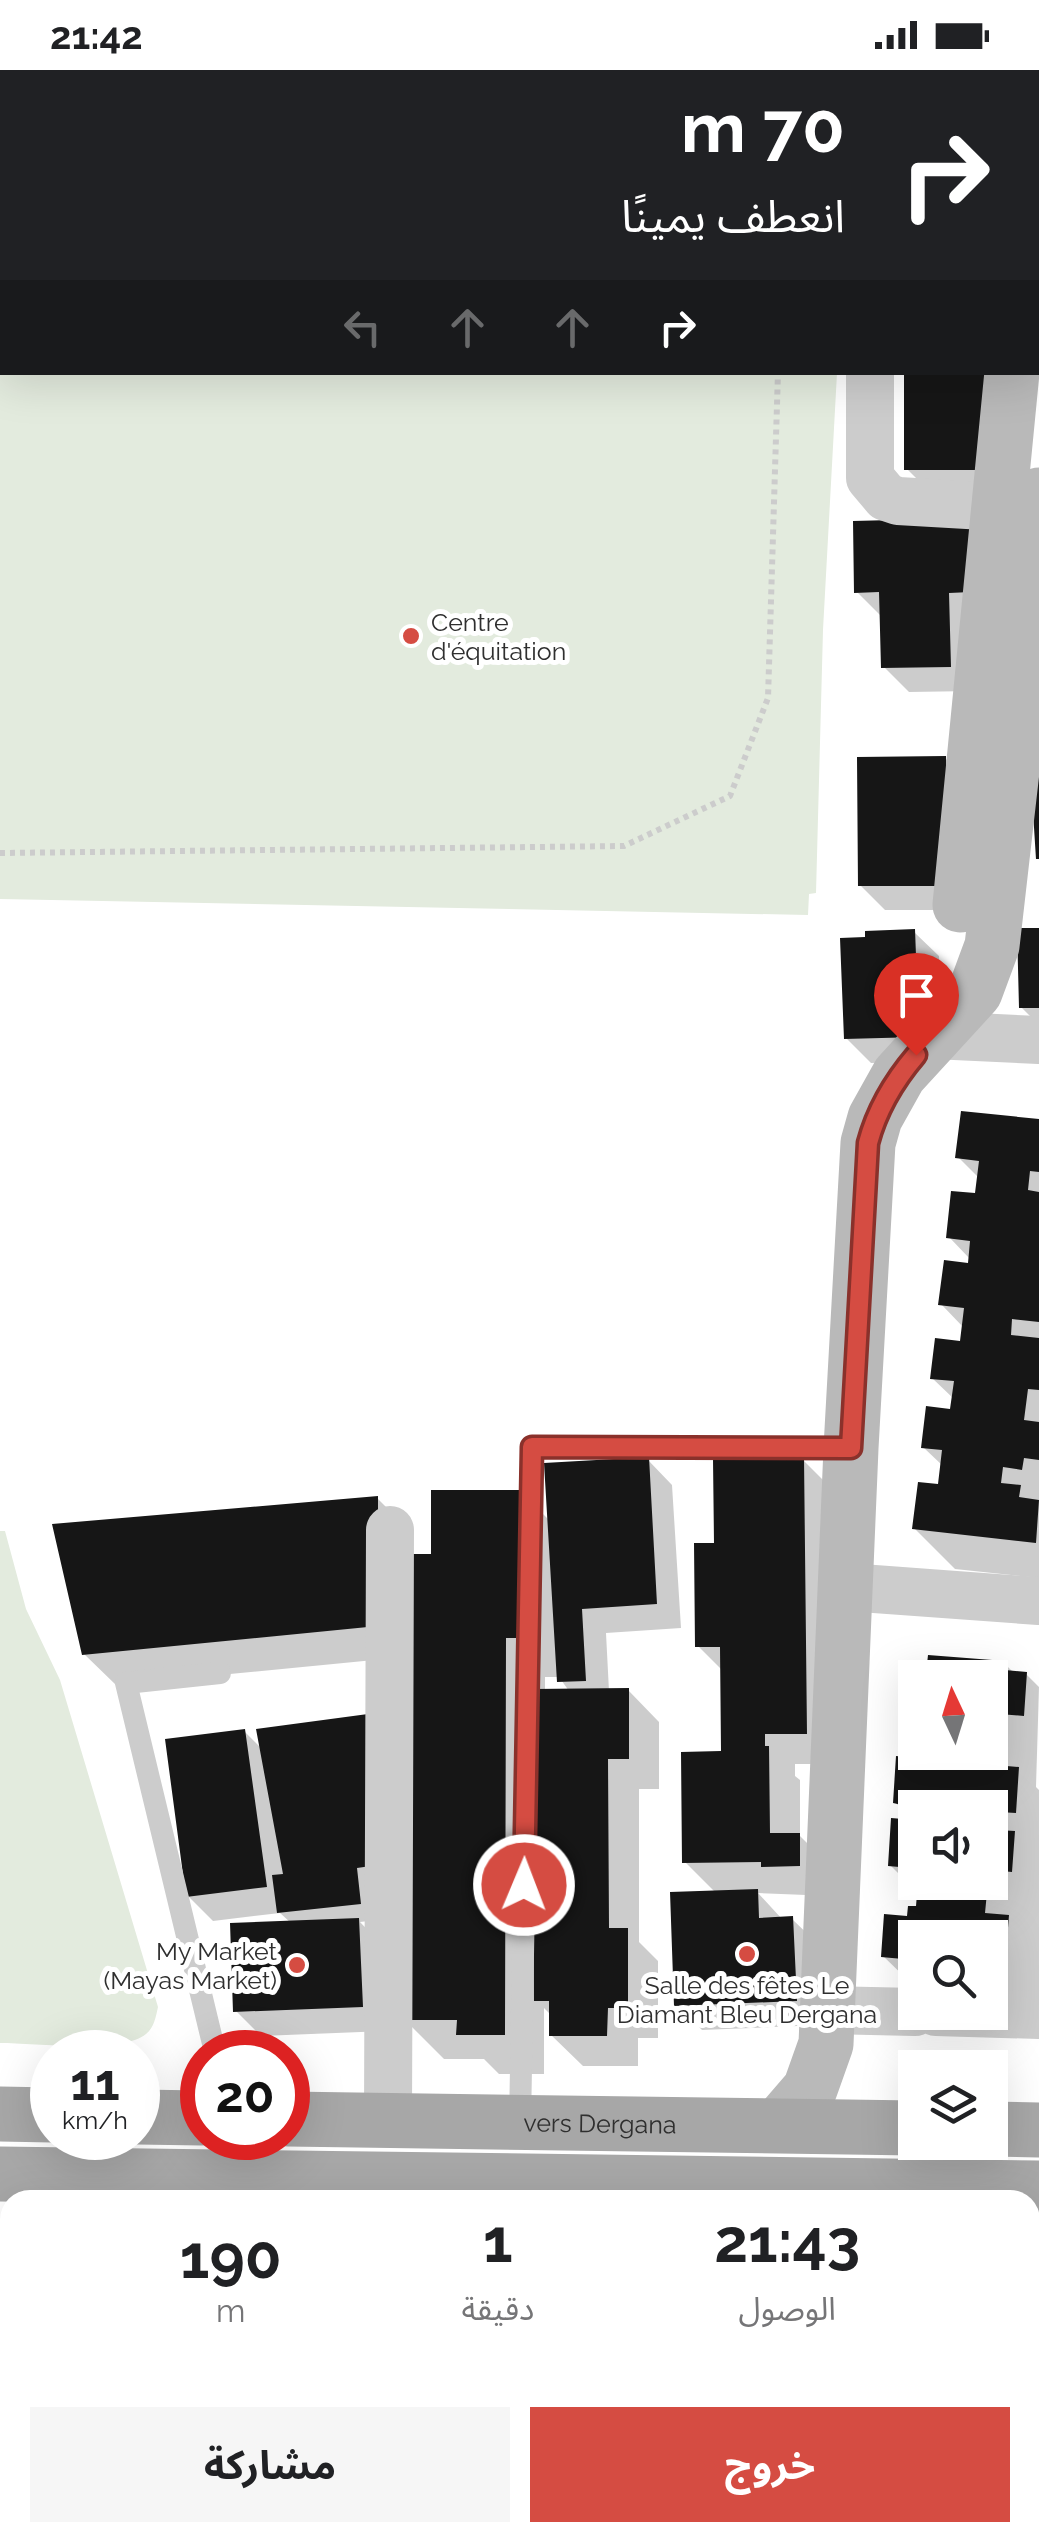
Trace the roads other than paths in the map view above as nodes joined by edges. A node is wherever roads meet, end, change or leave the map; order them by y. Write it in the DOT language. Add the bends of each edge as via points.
graph roads {
  1 [pos="870,375"];
  2 [pos="1012,375"];
  3 [pos="1025,504"];
  4 [pos="1030,700"];
  5 [pos="933,1035"];
  6 [pos="1039,1040"];
  7 [pos="851,1448"];
  8 [pos="390,1530"];
  9 [pos="846,1587"];
  10 [pos="1039,1601"];
  11 [pos="220,1673"];
  12 [pos="1039,1894"];
  13 [pos="1008,2014"];
  14 [pos="898,2015"];
  15 [pos="1033,2015"];
  16 [pos="826,2027"];
  17 [pos="210,2030"];
  18 [pos="0,2114"];
  19 [pos="30,2115"];
  20 [pos="310,2119"];
  21 [pos="388,2120"];
  22 [pos="520,2124"];
  23 [pos="779,2125"];
  24 [pos="893,2127"];
  25 [pos="1008,2129"];
  26 [pos="1039,2130"];
  27 [pos="0,2174"];
  28 [pos="392,2181"];
  29 [pos="1039,2188"];
  30 [pos="423,2190"];
  31 [pos="645,2190"];
  32 [pos="870,2190"];
  1 -- 3 [label="street" via="869,466 876,489 898,501"];
  2 -- 3 [label="street"];
  3 -- 4 [label="street"];
  3 -- 5 [label="street" via="957,943"];
  4 -- 5 [label="street" via="992,946 975,992"];
  5 -- 6 [label="street"];
  5 -- 7 [label="street" via="898,1075 868,1143"];
  7 -- 9 [label="street"];
  7 -- 22 [label="lane" via="532,1447"];
  8 -- 21 [label="street"];
  9 -- 10 [label="street"];
  9 -- 16 [label="street"];
  11 -- 17 [label="lane" via="126,1682"];
  12 -- 15 [label="lane"];
  13 -- 15 [label="street"];
  14 -- 16 [label="street"];
  16 -- 23 [label="street" via="810,2089"];
  16 -- 24 [label="street" via="844,2088"];
  18 -- 19 [label="main road"];
  20 -- 21 [label="main road, vers Dergana"];
  21 -- 22 [label="main road, vers Dergana"];
  22 -- 23 [label="main road, vers Dergana"];
  23 -- 24 [label="main road, vers Dergana"];
  25 -- 26 [label="main road"];
  27 -- 28 [label="main road"];
  28 -- 30 [label="street"];
  28 -- 31 [label="main road"];
  29 -- 32 [label="main road"];
}
